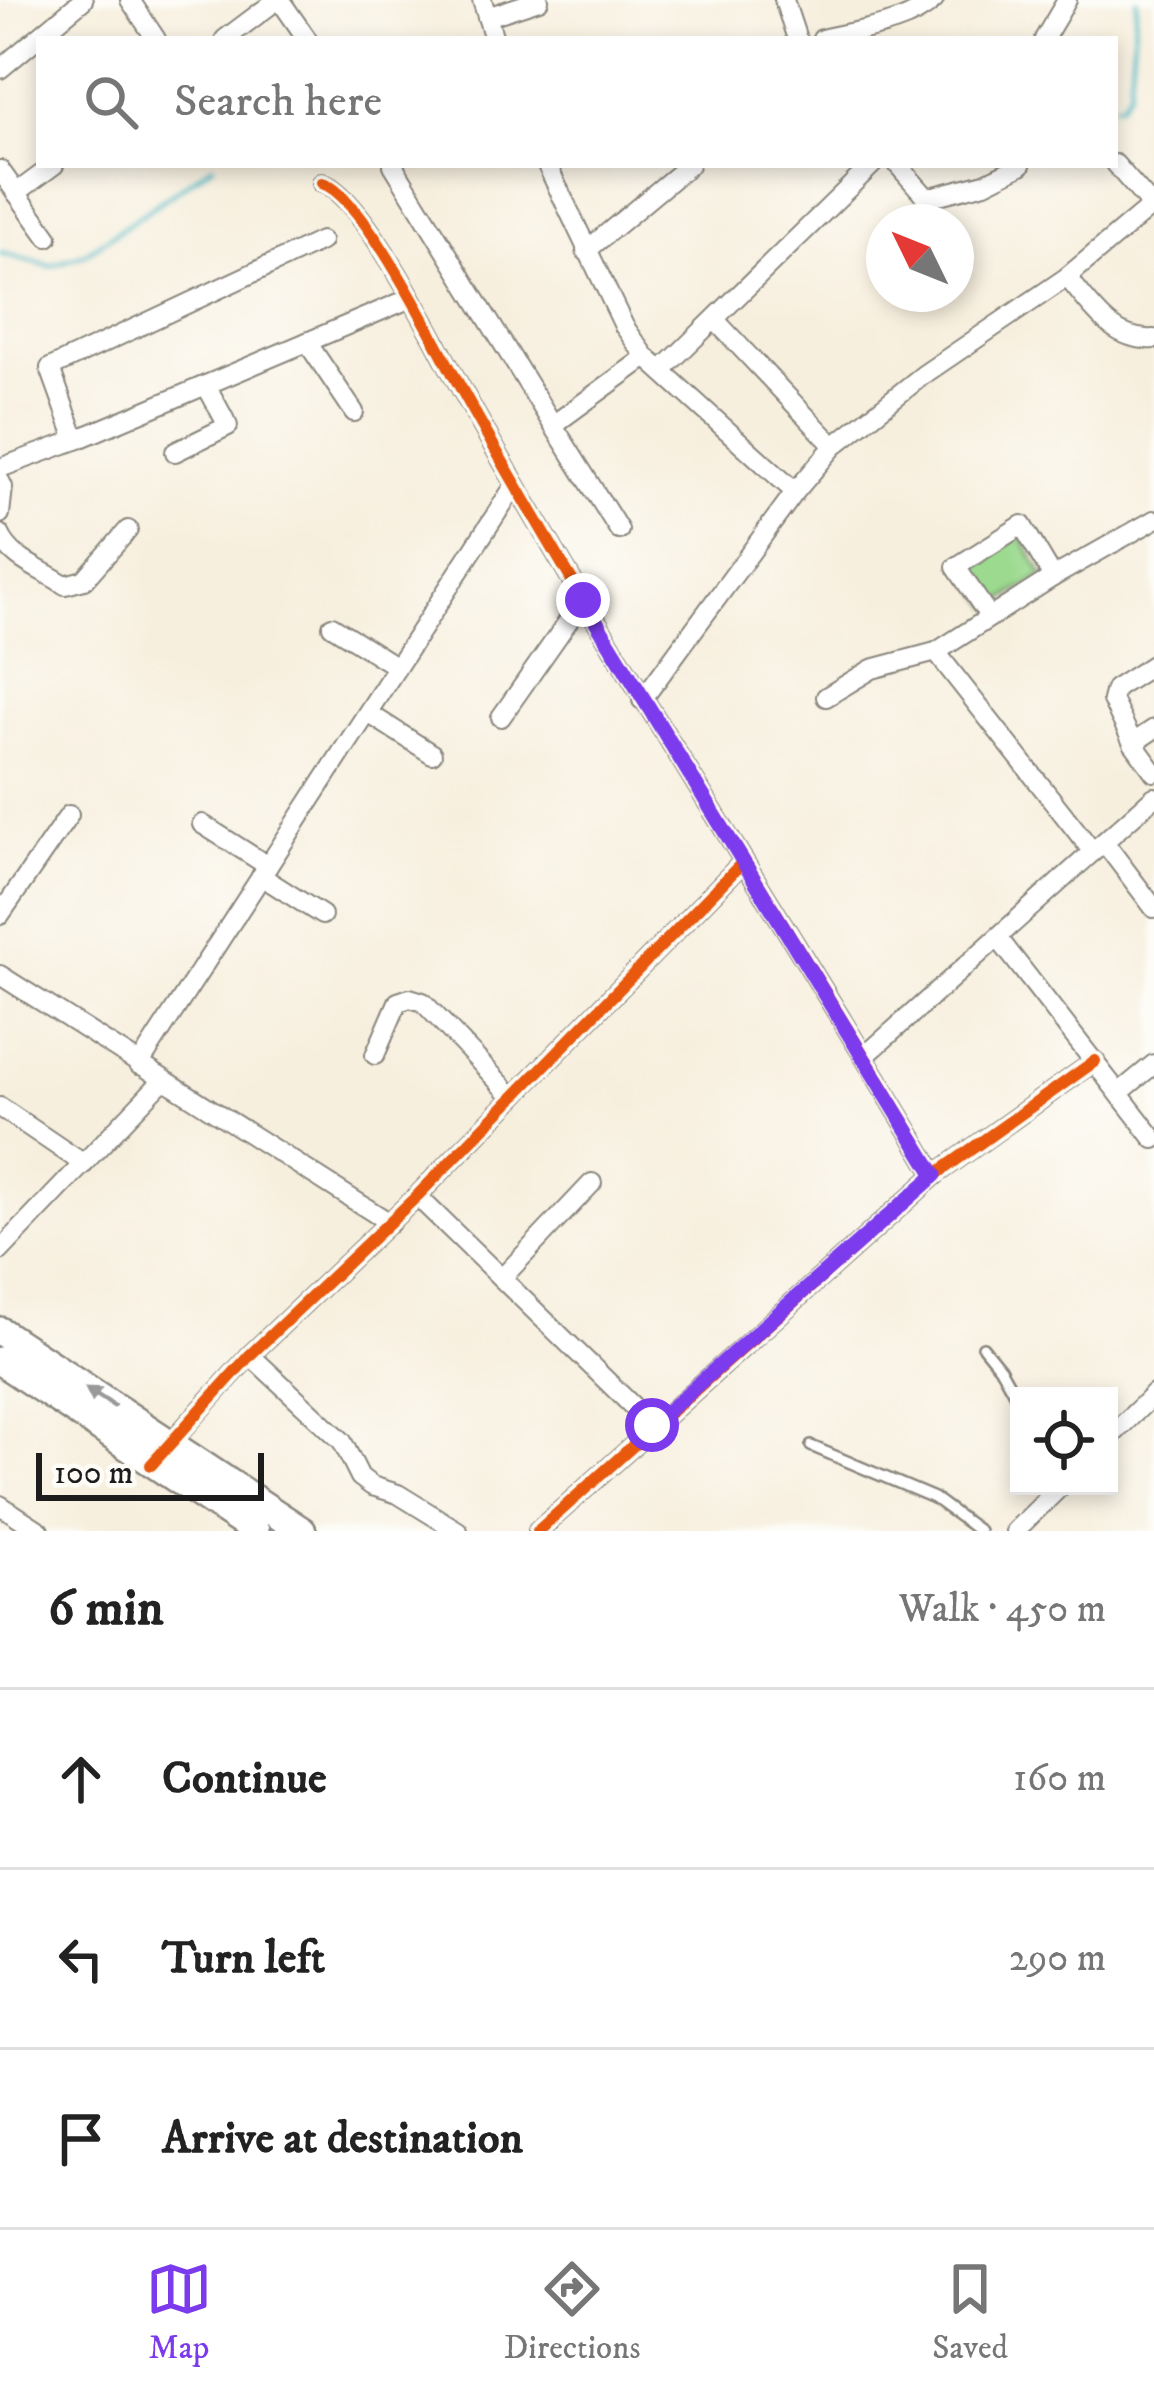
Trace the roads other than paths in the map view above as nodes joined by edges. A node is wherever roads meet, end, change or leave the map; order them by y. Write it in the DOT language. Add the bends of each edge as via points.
graph roads {
  1 [pos="83,0"];
  2 [pos="130,0"];
  3 [pos="279,0"];
  4 [pos="539,0"];
  5 [pos="784,0"];
  6 [pos="934,0"];
  7 [pos="1067,0"];
  8 [pos="484,9"];
  9 [pos="893,10"];
  10 [pos="40,36"];
  11 [pos="154,36"];
  12 [pos="229,36"];
  13 [pos="305,36"];
  14 [pos="796,36"];
  15 [pos="829,36"];
  16 [pos="1046,36"];
  17 [pos="36,39"];
  18 [pos="0,69"];
  19 [pos="1118,167"];
  20 [pos="50,168"];
  21 [pos="395,168"];
  22 [pos="548,168"];
  23 [pos="685,168"];
  24 [pos="869,168"];
  25 [pos="901,168"];
  26 [pos="1016,168"];
  27 [pos="0,170"];
  28 [pos="322,183"];
  29 [pos="16,193"];
  30 [pos="1153,205"];
  31 [pos="48,237"];
  32 [pos="321,241"];
  33 [pos="586,251"];
  34 [pos="1066,277"];
  35 [pos="411,298"];
  36 [pos="716,320"];
  37 [pos="1154,339"];
  38 [pos="307,342"];
  39 [pos="654,363"];
  40 [pos="206,385"];
  41 [pos="354,412"];
  42 [pos="553,425"];
  43 [pos="76,440"];
  44 [pos="833,446"];
  45 [pos="175,452"];
  46 [pos="0,468"];
  47 [pos="0,482"];
  48 [pos="514,485"];
  49 [pos="795,492"];
  50 [pos="0,514"];
  51 [pos="1154,520"];
  52 [pos="128,530"];
  53 [pos="619,530"];
  54 [pos="0,534"];
  55 [pos="1053,577"];
  56 [pos="583,600"];
  57 [pos="989,616"];
  58 [pos="332,626"];
  59 [pos="936,652"];
  60 [pos="1154,664"];
  61 [pos="397,667"];
  62 [pos="826,697"];
  63 [pos="642,700"];
  64 [pos="368,713"];
  65 [pos="501,717"];
  66 [pos="1154,729"];
  67 [pos="1133,743"];
  68 [pos="432,754"];
  69 [pos="1154,772"];
  70 [pos="1154,797"];
  71 [pos="68,815"];
  72 [pos="202,824"];
  73 [pos="1099,847"];
  74 [pos="743,862"];
  75 [pos="264,871"];
  76 [pos="1154,908"];
  77 [pos="0,915"];
  78 [pos="322,915"];
  79 [pos="998,938"];
  80 [pos="0,975"];
  81 [pos="375,1055"];
  82 [pos="865,1057"];
  83 [pos="1095,1061"];
  84 [pos="1154,1064"];
  85 [pos="139,1065"];
  86 [pos="163,1080"];
  87 [pos="1120,1092"];
  88 [pos="513,1096"];
  89 [pos="0,1107"];
  90 [pos="1154,1139"];
  91 [pos="84,1163"];
  92 [pos="935,1175"];
  93 [pos="592,1183"];
  94 [pos="417,1196"];
  95 [pos="0,1221"];
  96 [pos="390,1223"];
  97 [pos="18,1233"];
  98 [pos="0,1251"];
  99 [pos="503,1277"];
  100 [pos="0,1331"];
  101 [pos="983,1347"];
  102 [pos="250,1355"];
  103 [pos="0,1360"];
  104 [pos="1011,1387"];
  105 [pos="1154,1394"];
  106 [pos="652,1425"];
  107 [pos="1118,1429"];
  108 [pos="811,1446"];
  109 [pos="161,1454"];
  110 [pos="1052,1495"];
  111 [pos="0,1505"];
  112 [pos="40,1531"];
  113 [pos="254,1531"];
  114 [pos="302,1531"];
  115 [pos="458,1531"];
  116 [pos="538,1531"];
  117 [pos="979,1531"];
  118 [pos="1015,1531"];
  1 -- 10 [label="street"];
  2 -- 11 [label="street"];
  3 -- 12 [label="street"];
  3 -- 13 [label="street"];
  4 -- 8 [label="street"];
  5 -- 14 [label="street"];
  6 -- 9 [label="street" via="921,11"];
  7 -- 16 [label="street"];
  9 -- 15 [label="street"];
  17 -- 18 [label="street"];
  19 -- 30 [label="street"];
  20 -- 29 [label="street"];
  21 -- 42 [label="street"];
  22 -- 33 [label="street"];
  23 -- 33 [label="street"];
  24 -- 36 [label="street"];
  25 -- 26 [label="street" via="928,198"];
  27 -- 29 [label="street"];
  28 -- 35 [label="street" via="354,206"];
  29 -- 31 [label="street"];
  30 -- 34 [label="street"];
  32 -- 43 [label="street" via="50,368"];
  33 -- 39 [label="street" via="624,326"];
  34 -- 37 [label="street" via="1119,335"];
  34 -- 44 [label="street"];
  35 -- 38 [label="street"];
  35 -- 48 [label="street"];
  36 -- 39 [label="street"];
  36 -- 44 [label="street"];
  38 -- 40 [label="street"];
  38 -- 41 [label="street"];
  39 -- 42 [label="street"];
  39 -- 49 [label="street"];
  40 -- 43 [label="street"];
  40 -- 45 [label="street" via="228,426"];
  42 -- 53 [label="street"];
  43 -- 46 [label="street"];
  44 -- 49 [label="street"];
  47 -- 50 [label="street"];
  48 -- 56 [label="street"];
  48 -- 61 [label="street"];
  49 -- 63 [label="street"];
  51 -- 55 [label="street"];
  52 -- 54 [label="street" via="85,580 65,585 25,562"];
  55 -- 57 [label="street"];
  55 -- 57 [label="street" via="1022,525 956,567"];
  56 -- 63 [label="street"];
  56 -- 65 [label="street"];
  57 -- 59 [label="street"];
  58 -- 61 [label="street"];
  59 -- 62 [label="street" via="872,669"];
  59 -- 73 [label="street"];
  60 -- 67 [label="street" via="1112,693"];
  61 -- 64 [label="street"];
  63 -- 74 [label="street"];
  64 -- 68 [label="street"];
  64 -- 75 [label="street"];
  66 -- 67 [label="street"];
  67 -- 69 [label="street"];
  70 -- 73 [label="street"];
  71 -- 77 [label="street"];
  72 -- 75 [label="street"];
  73 -- 76 [label="street"];
  73 -- 79 [label="street"];
  74 -- 82 [label="street"];
  74 -- 88 [label="street"];
  75 -- 78 [label="street"];
  75 -- 85 [label="street"];
  79 -- 82 [label="street"];
  79 -- 83 [label="street"];
  80 -- 85 [label="street"];
  81 -- 88 [label="street" via="398,1002 410,998"];
  82 -- 92 [label="street"];
  83 -- 87 [label="street"];
  83 -- 92 [label="street"];
  84 -- 87 [label="street"];
  85 -- 86 [label="street"];
  86 -- 91 [label="street"];
  86 -- 96 [label="street"];
  87 -- 90 [label="street"];
  88 -- 94 [label="street"];
  89 -- 91 [label="street"];
  91 -- 97 [label="street"];
  92 -- 106 [label="street"];
  93 -- 99 [label="street"];
  94 -- 96 [label="street"];
  94 -- 99 [label="street"];
  95 -- 97 [label="street"];
  96 -- 102 [label="street"];
  97 -- 98 [label="street"];
  99 -- 106 [label="street"];
  109 -- 100 [label="main road, one-way"];
  101 -- 104 [label="lane"];
  102 -- 109 [label="street"];
  102 -- 115 [label="street" via="342,1441 360,1477"];
  103 -- 109 [label="main road"];
  105 -- 107 [label="street"];
  106 -- 116 [label="street"];
  108 -- 117 [label="lane" via="934,1498"];
  109 -- 113 [label="main road"];
  109 -- 114 [label="main road"];
  110 -- 118 [label="street"];
  111 -- 112 [label="street"];
}
